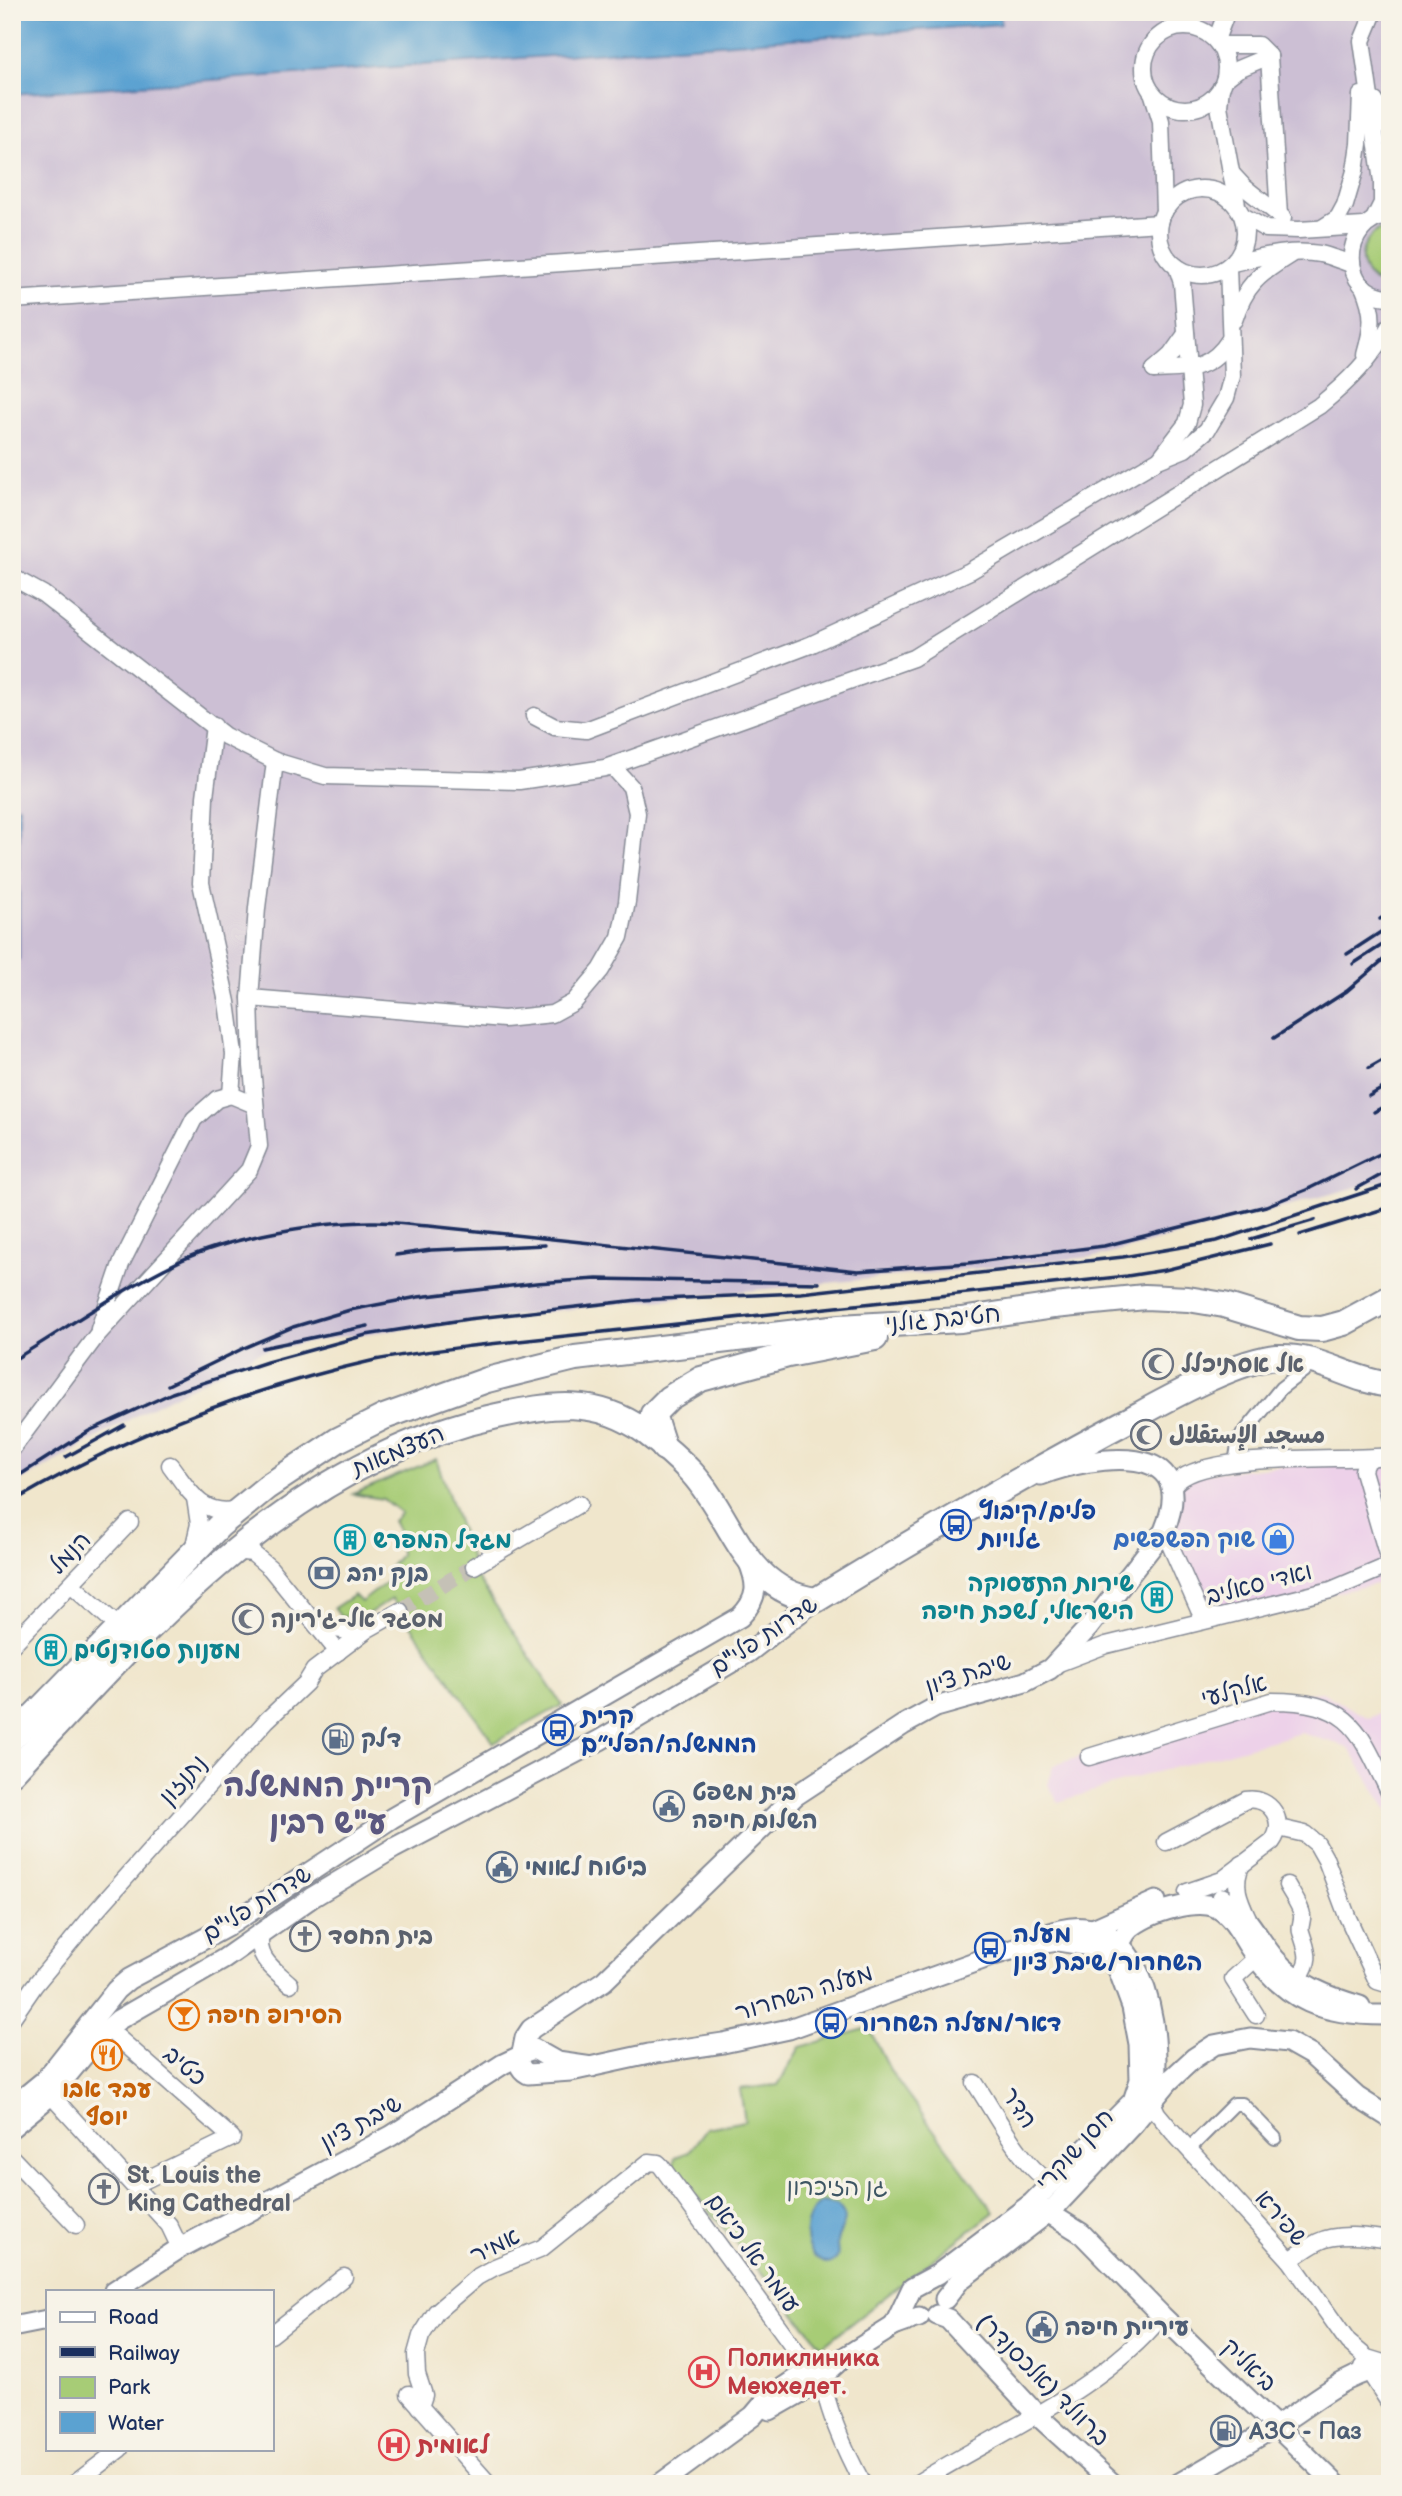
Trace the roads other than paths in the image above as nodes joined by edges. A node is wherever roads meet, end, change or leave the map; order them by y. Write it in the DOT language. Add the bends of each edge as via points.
graph roads {
  1 [pos="1193,12"];
  2 [pos="1224,12"];
  3 [pos="1374,12"];
  4 [pos="1183,26"];
  5 [pos="1217,43"];
  6 [pos="1269,56"];
  7 [pos="1365,72"];
  8 [pos="1223,83"];
  9 [pos="1153,95"];
  10 [pos="1390,127"];
  11 [pos="1229,170"];
  12 [pos="1240,211"];
  13 [pos="1279,215"];
  14 [pos="1162,217"];
  15 [pos="1376,220"];
  16 [pos="1322,229"];
  17 [pos="1299,230"];
  18 [pos="1295,253"];
  19 [pos="1352,264"];
  20 [pos="1230,265"];
  21 [pos="1177,267"];
  22 [pos="1363,286"];
  23 [pos="1390,297"];
  24 [pos="12,300"];
  25 [pos="1390,325"];
  26 [pos="1186,334"];
  27 [pos="1230,336"];
  28 [pos="1390,346"];
  29 [pos="1363,364"];
  30 [pos="1189,368"];
  31 [pos="1158,460"];
  32 [pos="12,577"];
  33 [pos="534,716"];
  34 [pos="214,726"];
  35 [pos="275,761"];
  36 [pos="612,766"];
  37 [pos="250,998"];
  38 [pos="231,1095"];
  39 [pos="255,1105"];
  40 [pos="1390,1298"];
  41 [pos="961,1320"];
  42 [pos="97,1335"];
  43 [pos="1306,1369"];
  44 [pos="487,1380"];
  45 [pos="1390,1385"];
  46 [pos="12,1449"];
  47 [pos="665,1449"];
  48 [pos="1390,1456"];
  49 [pos="1372,1458"];
  50 [pos="1234,1463"];
  51 [pos="170,1465"];
  52 [pos="1002,1491"];
  53 [pos="1171,1495"];
  54 [pos="195,1498"];
  55 [pos="579,1504"];
  56 [pos="239,1509"];
  57 [pos="131,1522"];
  58 [pos="268,1524"];
  59 [pos="1164,1531"];
  60 [pos="234,1551"];
  61 [pos="192,1553"];
  62 [pos="748,1559"];
  63 [pos="1390,1564"];
  64 [pos="474,1566"];
  65 [pos="270,1568"];
  66 [pos="71,1584"];
  67 [pos="816,1600"];
  68 [pos="305,1611"];
  69 [pos="400,1611"];
  70 [pos="1219,1617"];
  71 [pos="119,1627"];
  72 [pos="368,1629"];
  73 [pos="12,1645"];
  74 [pos="338,1657"];
  75 [pos="1057,1664"];
  76 [pos="310,1677"];
  77 [pos="12,1738"];
  78 [pos="1090,1757"];
  79 [pos="12,1773"];
  80 [pos="1390,1794"];
  81 [pos="1279,1828"];
  82 [pos="1166,1842"];
  83 [pos="1242,1864"];
  84 [pos="1287,1885"];
  85 [pos="1187,1892"];
  86 [pos="1252,1925"];
  87 [pos="1093,1929"];
  88 [pos="261,1934"];
  89 [pos="1120,1943"];
  90 [pos="1025,1946"];
  91 [pos="1256,1958"];
  92 [pos="224,1959"];
  93 [pos="268,1965"];
  94 [pos="151,1966"];
  95 [pos="1118,1969"];
  96 [pos="1298,1980"];
  97 [pos="290,1984"];
  98 [pos="1390,1985"];
  99 [pos="162,1996"];
  100 [pos="1256,2015"];
  101 [pos="1390,2015"];
  102 [pos="12,2018"];
  103 [pos="107,2028"];
  104 [pos="532,2057"];
  105 [pos="975,2083"];
  106 [pos="51,2095"];
  107 [pos="1144,2097"];
  108 [pos="12,2107"];
  109 [pos="1389,2118"];
  110 [pos="1135,2122"];
  111 [pos="12,2127"];
  112 [pos="1172,2131"];
  113 [pos="1275,2138"];
  114 [pos="1189,2149"];
  115 [pos="12,2158"];
  116 [pos="1024,2158"];
  117 [pos="654,2162"];
  118 [pos="135,2185"];
  119 [pos="1061,2188"];
  120 [pos="1036,2208"];
  121 [pos="76,2225"];
  122 [pos="1081,2233"];
  123 [pos="1390,2240"];
  124 [pos="180,2248"];
  125 [pos="1290,2260"];
  126 [pos="344,2277"];
  127 [pos="921,2281"];
  128 [pos="116,2290"];
  129 [pos="908,2298"];
  130 [pos="934,2310"];
  131 [pos="1162,2316"];
  132 [pos="46,2319"];
  133 [pos="13,2325"];
  134 [pos="894,2326"];
  135 [pos="273,2333"];
  136 [pos="1348,2342"];
  137 [pos="1390,2366"];
  138 [pos="1361,2372"];
  139 [pos="824,2376"];
  140 [pos="409,2394"];
  141 [pos="1390,2404"];
  142 [pos="420,2407"];
  143 [pos="1037,2415"];
  144 [pos="1278,2426"];
  145 [pos="119,2450"];
  146 [pos="74,2484"];
  147 [pos="489,2484"];
  148 [pos="660,2484"];
  149 [pos="863,2484"];
  150 [pos="916,2484"];
  151 [pos="1113,2484"];
  152 [pos="1178,2484"];
  153 [pos="1336,2484"];
  1 -- 4 [label="street"];
  2 -- 5 [label="street"];
  3 -- 7 [label="street" via="1362,41"];
  4 -- 5 [label="street" via="1197,28"];
  4 -- 9 [label="street" via="1157,37 1148,49 1143,68"];
  5 -- 6 [label="street" via="1258,45"];
  5 -- 8 [label="street" via="1226,66"];
  6 -- 8 [label="street" via="1238,69"];
  6 -- 13 [label="street"];
  7 -- 10 [label="street" via="1377,108"];
  7 -- 15 [label="street" via="1382,182"];
  7 -- 16 [label="street" via="1355,171 1338,218"];
  8 -- 9 [label="street" via="1208,102 1195,108 1178,109"];
  8 -- 11 [label="street" via="1219,106"];
  9 -- 14 [label="street" via="1161,121"];
  11 -- 12 [label="street"];
  11 -- 13 [label="street"];
  12 -- 14 [label="street" via="1217,191 1205,189 1181,194"];
  12 -- 17 [label="street" via="1266,229"];
  12 -- 20 [label="street" via="1244,243"];
  13 -- 17 [label="street"];
  14 -- 21 [label="street" via="1164,252"];
  14 -- 24 [label="street"];
  15 -- 16 [label="street"];
  15 -- 19 [label="street" via="1352,246"];
  16 -- 17 [label="street"];
  18 -- 19 [label="street" via="1321,254"];
  18 -- 20 [label="street"];
  18 -- 27 [label="street" via="1251,283 1239,302"];
  19 -- 22 [label="street"];
  20 -- 21 [label="street" via="1200,275"];
  20 -- 27 [label="street"];
  21 -- 26 [label="street"];
  22 -- 23 [label="street"];
  22 -- 29 [label="street" via="1373,325"];
  25 -- 29 [label="street"];
  26 -- 30 [label="street"];
  26 -- 30 [label="street" via="1154,370"];
  27 -- 30 [label="street" via="1221,354"];
  27 -- 31 [label="street" via="1232,376 1226,398 1207,430 1185,449"];
  28 -- 29 [label="street"];
  29 -- 36 [label="street" via="1319,405 913,658"];
  30 -- 31 [label="street" via="1192,405 1187,423"];
  31 -- 33 [label="street" via="970,572 810,645 586,730 555,727"];
  32 -- 34 [label="street" via="43,594"];
  34 -- 35 [label="street"];
  34 -- 38 [label="street" via="201,883 227,1002 234,1054"];
  35 -- 36 [label="street" via="325,776 505,781"];
  35 -- 37 [label="street"];
  36 -- 37 [label="street" via="631,787 637,813 627,902 620,937 601,970 574,1002 552,1014 504,1019"];
  37 -- 39 [label="street"];
  38 -- 39 [label="street"];
  38 -- 42 [label="street" via="217,1099 194,1119 121,1264"];
  39 -- 42 [label="street" via="259,1146 249,1170"];
  40 -- 41 [label="highway, חטיבת גולני" via="1344,1323 1322,1329 1299,1328 1224,1305 1146,1297"];
  41 -- 44 [label="highway, חטיבת גולני" via="840,1327 575,1358"];
  41 -- 47 [label="highway" via="788,1355 701,1379 669,1398 653,1414"];
  42 -- 46 [label="street"];
  43 -- 50 [label="street" via="1281,1388 1239,1439"];
  44 -- 56 [label="highway, העצמאות" via="416,1404 338,1440"];
  45 -- 52 [label="highway, שדרות פלי\"ם" via="1353,1378 1319,1361 1259,1360 1186,1390"];
  47 -- 58 [label="highway, העצמאות" via="643,1431 603,1410 577,1405 517,1411 390,1450 336,1478"];
  47 -- 62 [label="highway, העצמאות" via="692,1473"];
  48 -- 49 [label="street"];
  49 -- 50 [label="street"];
  49 -- 63 [label="street" via="1363,1471"];
  50 -- 53 [label="street" via="1187,1475 1175,1483"];
  51 -- 54 [label="street"];
  52 -- 53 [label="street" via="1066,1468 1126,1459 1154,1464 1166,1478"];
  52 -- 67 [label="highway, שדרות פלי\"ם"];
  53 -- 59 [label="street, שיבת ציון"];
  54 -- 56 [label="street" via="212,1510"];
  54 -- 61 [label="street" via="198,1532"];
  55 -- 64 [label="street"];
  56 -- 61 [label="highway, העצמאות"];
  57 -- 66 [label="street, הנמל"];
  58 -- 60 [label="highway, העצמאות"];
  58 -- 65 [label="street" via="265,1546"];
  59 -- 70 [label="street" via="1199,1610"];
  59 -- 75 [label="street, שיבת ציון"];
  60 -- 65 [label="street" via="252,1553"];
  60 -- 79 [label="highway, העצמאות" via="161,1618"];
  61 -- 71 [label="highway, העצמאות"];
  62 -- 67 [label="highway, העצמאות" via="782,1590"];
  62 -- 94 [label="street, שדרות פלי\"ם" via="756,1590 751,1606 740,1617 392,1818 228,1926"];
  63 -- 70 [label="street, ואדי סאליב" via="1331,1590"];
  65 -- 68 [label="street"];
  66 -- 71 [label="street"];
  66 -- 73 [label="street, הנמל"];
  67 -- 88 [label="street, שדרות פלי\"ם" via="749,1652 600,1740 394,1848"];
  68 -- 72 [label="street" via="331,1628"];
  68 -- 74 [label="street"];
  68 -- 76 [label="street" via="318,1635 319,1648"];
  69 -- 72 [label="street, נתנזון"];
  70 -- 75 [label="street, ואדי סאליב" via="1091,1649"];
  71 -- 77 [label="highway, העצמאות"];
  72 -- 74 [label="street, נתנזון"];
  74 -- 76 [label="street, נתנזון"];
  75 -- 104 [label="street, שיבת ציון" via="1025,1682 936,1707 795,1796 604,1981 537,2024 527,2034"];
  76 -- 102 [label="street, נתנזון" via="97,1910 72,1922 70,1931 75,1938"];
  78 -- 80 [label="street, אלקלעי" via="1272,1701 1302,1701 1334,1711 1356,1727"];
  81 -- 82 [label="street" via="1270,1807 1254,1799"];
  81 -- 83 [label="street" via="1272,1842"];
  81 -- 98 [label="street" via="1305,1834 1317,1844 1366,1961 1377,1981"];
  83 -- 85 [label="street" via="1217,1883"];
  83 -- 86 [label="street" via="1236,1885"];
  84 -- 96 [label="street" via="1302,1914 1300,1930 1308,1953"];
  85 -- 86 [label="street" via="1221,1898"];
  85 -- 87 [label="street"];
  86 -- 96 [label="street" via="1275,1959"];
  87 -- 89 [label="street"];
  87 -- 90 [label="street, מעלה השחרור" via="1065,1928"];
  88 -- 92 [label="street, שדרות פלי\"ם"];
  88 -- 93 [label="street" via="261,1953"];
  89 -- 91 [label="street" via="1132,1926 1152,1916 1190,1904 1208,1905 1231,1920"];
  89 -- 95 [label="street"];
  89 -- 107 [label="street" via="1134,1964 1149,2006 1156,2067"];
  90 -- 95 [label="street, מעלה השחרור" via="1058,1941 1081,1944 1106,1955"];
  90 -- 104 [label="street, מעלה השחרור" via="789,2029 571,2071"];
  91 -- 100 [label="street" via="1233,1979"];
  91 -- 101 [label="street" via="1279,1984 1317,2007"];
  92 -- 93 [label="street" via="248,1957"];
  92 -- 99 [label="street, שדרות פלי\"ם"];
  93 -- 97 [label="street"];
  94 -- 99 [label="street" via="145,1974 146,1985"];
  94 -- 108 [label="street, שדרות פלי\"ם" via="116,1990 45,2080"];
  95 -- 107 [label="street" via="1132,2007"];
  96 -- 101 [label="street" via="1337,1999"];
  99 -- 103 [label="street, שדרות פלי\"ם"];
  103 -- 106 [label="street, שדרות פלי\"ם"];
  103 -- 118 [label="street, כטיב" via="232,2138"];
  104 -- 124 [label="street, שיבת ציון" via="503,2064 391,2136"];
  105 -- 116 [label="street, הדר"];
  106 -- 111 [label="street, שדרות פלי\"ם"];
  106 -- 118 [label="street"];
  107 -- 109 [label="street, חסן שוקרי" via="1214,2045 1277,2039 1299,2047"];
  107 -- 110 [label="street, חסן שוקרי"];
  107 -- 112 [label="street, שפירא"];
  107 -- 119 [label="street, חסן שוקרי" via="1126,2108"];
  110 -- 112 [label="street"];
  110 -- 119 [label="street, חסן שוקרי"];
  112 -- 114 [label="street, שפירא"];
  113 -- 114 [label="street" via="1242,2104 1234,2104"];
  114 -- 125 [label="street, שפירא"];
  115 -- 121 [label="street"];
  116 -- 119 [label="street, הדר"];
  116 -- 120 [label="street, הדר"];
  117 -- 139 [label="street, עומר אל כיאם" via="806,2364"];
  117 -- 142 [label="street, אמיר" via="643,2165 542,2248 477,2277 430,2320 418,2345 416,2365 424,2395"];
  118 -- 124 [label="street" via="169,2225"];
  119 -- 120 [label="street, חסן שוקרי"];
  119 -- 122 [label="street"];
  120 -- 122 [label="street, ביאליק"];
  120 -- 127 [label="street, חסן שוקרי"];
  120 -- 130 [label="street, חסן שוקרי"];
  122 -- 131 [label="street, ביאליק"];
  123 -- 125 [label="street" via="1330,2238"];
  124 -- 128 [label="street, שיבת ציון"];
  125 -- 136 [label="street, שפירא"];
  126 -- 135 [label="street"];
  127 -- 129 [label="street"];
  127 -- 130 [label="street" via="933,2281 942,2288"];
  129 -- 130 [label="street" via="912,2311"];
  129 -- 134 [label="street"];
  130 -- 134 [label="street, חסן שוקרי"];
  130 -- 143 [label="street, ברוולד (אלכסנדר)" via="948,2319"];
  131 -- 143 [label="street" via="1128,2352"];
  131 -- 144 [label="street, ביאליק"];
  132 -- 133 [label="street"];
  134 -- 139 [label="street, חסן שוקרי"];
  136 -- 137 [label="street, שפירא" via="1367,2358"];
  136 -- 138 [label="street" via="1353,2364"];
  137 -- 138 [label="street"];
  138 -- 141 [label="street"];
  138 -- 144 [label="street"];
  139 -- 148 [label="street, חסן שוקרי" via="775,2408 753,2416"];
  139 -- 149 [label="street" via="846,2453"];
  140 -- 142 [label="street"];
  142 -- 147 [label="street"];
  143 -- 150 [label="street"];
  143 -- 151 [label="street, ברוולד (אלכסנדר)"];
  144 -- 152 [label="street"];
  144 -- 153 [label="street, ביאליק"];
  145 -- 146 [label="street"];
}
